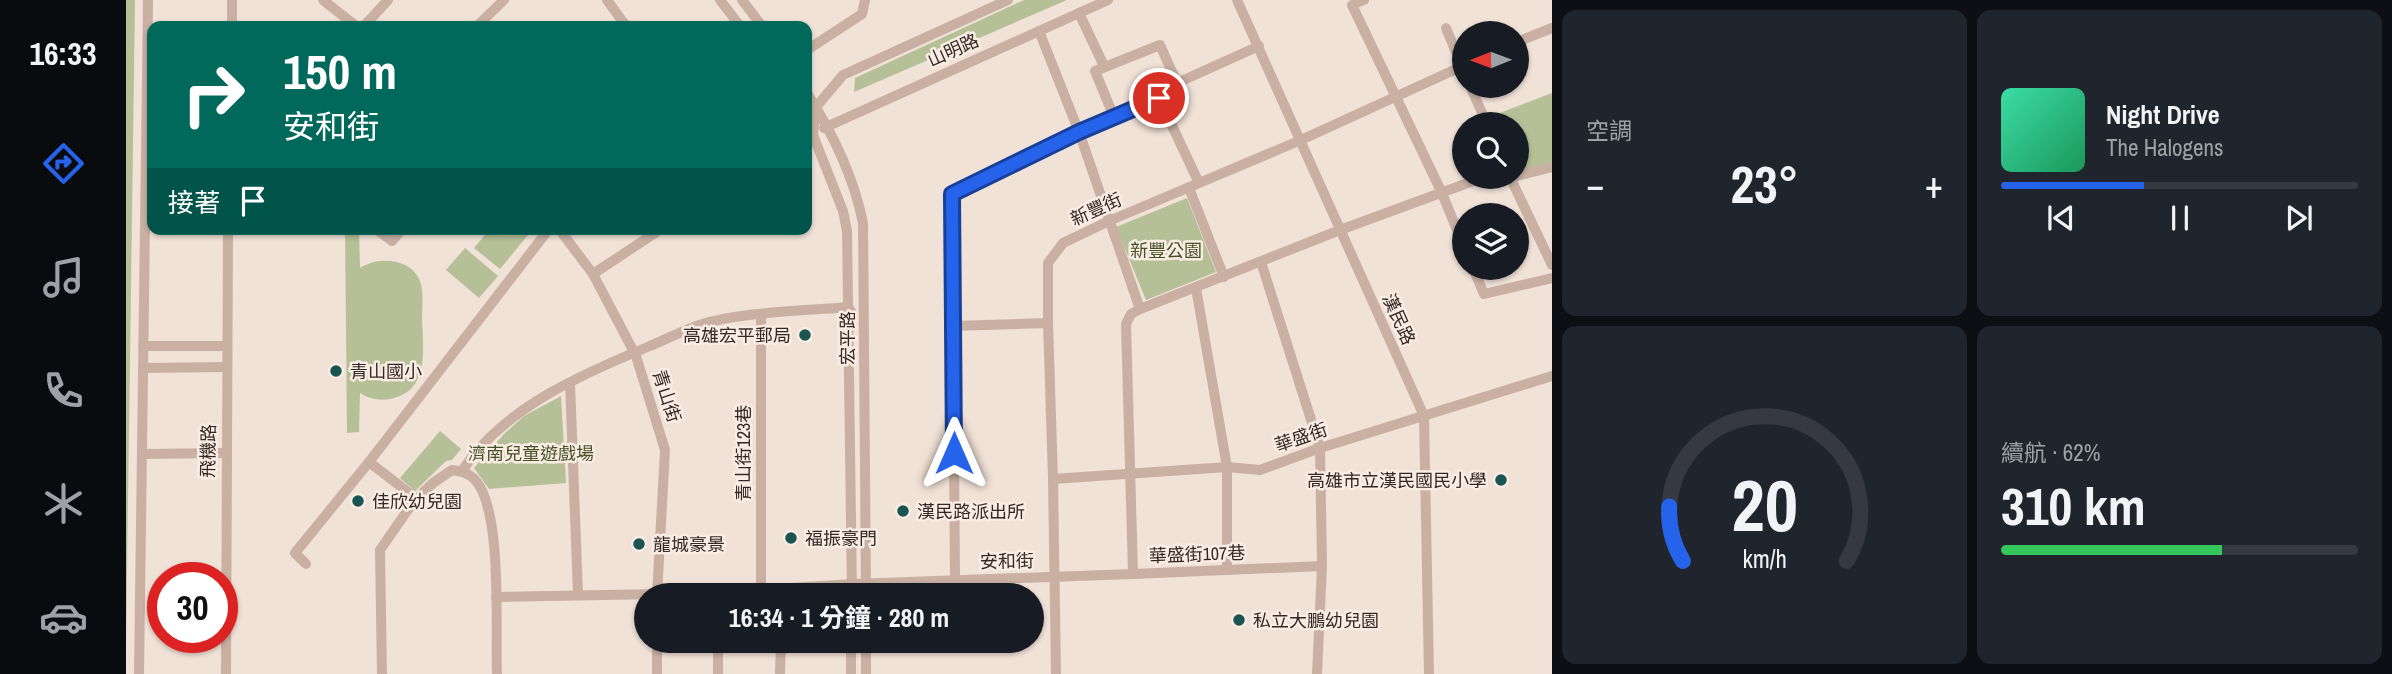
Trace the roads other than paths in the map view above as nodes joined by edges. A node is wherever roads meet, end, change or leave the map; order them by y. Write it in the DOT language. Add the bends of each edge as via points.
graph roads {
  1 [pos="148,0"];
  2 [pos="232,0"];
  3 [pos="323,0"];
  4 [pos="388,0"];
  5 [pos="504,0"];
  6 [pos="607,0"];
  7 [pos="720,0"];
  8 [pos="742,0"];
  9 [pos="865,0"];
  10 [pos="1009,0"];
  11 [pos="1108,0"];
  12 [pos="1237,0"];
  13 [pos="1364,0"];
  14 [pos="1079,13"];
  15 [pos="148,21"];
  16 [pos="232,21"];
  17 [pos="350,21"];
  18 [pos="369,21"];
  19 [pos="482,21"];
  20 [pos="622,21"];
  21 [pos="736,21"];
  22 [pos="755,21"];
  23 [pos="1446,28"];
  24 [pos="1552,28"];
  25 [pos="1039,31"];
  26 [pos="1530,37"];
  27 [pos="1452,41"];
  28 [pos="1259,46"];
  29 [pos="812,47"];
  30 [pos="147,62"];
  31 [pos="1104,66"];
  32 [pos="1452,73"];
  33 [pos="1177,83"];
  34 [pos="1395,96"];
  35 [pos="1159,98"];
  36 [pos="812,101"];
  37 [pos="816,107"];
  38 [pos="1114,117"];
  39 [pos="812,122"];
  40 [pos="827,126"];
  41 [pos="1079,132"];
  42 [pos="812,133"];
  43 [pos="1301,140"];
  44 [pos="812,141"];
  45 [pos="1552,167"];
  46 [pos="1529,173"];
  47 [pos="1194,186"];
  48 [pos="1452,187"];
  49 [pos="1519,189"];
  50 [pos="1441,191"];
  51 [pos="1452,218"];
  52 [pos="1110,221"];
  53 [pos="1340,230"];
  54 [pos="228,235"];
  55 [pos="384,235"];
  56 [pos="397,235"];
  57 [pos="544,235"];
  58 [pos="564,235"];
  59 [pos="652,235"];
  60 [pos="1547,242"];
  61 [pos="1261,262"];
  62 [pos="1552,265"];
  63 [pos="593,274"];
  64 [pos="1224,277"];
  65 [pos="1552,278"];
  66 [pos="1478,280"];
  67 [pos="1196,288"];
  68 [pos="848,307"];
  69 [pos="1140,309"];
  70 [pos="761,315"];
  71 [pos="1048,323"];
  72 [pos="952,326"];
  73 [pos="864,327"];
  74 [pos="143,346"];
  75 [pos="227,346"];
  76 [pos="634,352"];
  77 [pos="227,367"];
  78 [pos="143,368"];
  79 [pos="1552,376"];
  80 [pos="570,383"];
  81 [pos="1424,416"];
  82 [pos="1320,448"];
  83 [pos="226,453"];
  84 [pos="142,454"];
  85 [pos="369,462"];
  86 [pos="1227,467"];
  87 [pos="462,471"];
  88 [pos="1130,474"];
  89 [pos="1053,479"];
  90 [pos="416,499"];
  91 [pos="306,564"];
  92 [pos="1322,566"];
  93 [pos="1227,570"];
  94 [pos="1133,574"];
  95 [pos="1053,578"];
  96 [pos="955,580"];
  97 [pos="658,583"];
  98 [pos="761,583"];
  99 [pos="852,583"];
  100 [pos="866,583"];
  101 [pos="925,583"];
  102 [pos="634,594"];
  103 [pos="578,595"];
  104 [pos="496,597"];
  105 [pos="657,653"];
  106 [pos="718,653"];
  107 [pos="781,653"];
  108 [pos="851,653"];
  109 [pos="866,653"];
  110 [pos="139,674"];
  111 [pos="226,674"];
  112 [pos="383,674"];
  113 [pos="497,674"];
  114 [pos="657,674"];
  115 [pos="718,674"];
  116 [pos="780,674"];
  117 [pos="851,674"];
  118 [pos="866,674"];
  119 [pos="1056,674"];
  120 [pos="1317,674"];
  121 [pos="1429,674"];
  1 -- 15 [label="street"];
  2 -- 16 [label="street"];
  3 -- 17 [label="street"];
  4 -- 18 [label="street"];
  5 -- 19 [label="street"];
  6 -- 20 [label="street"];
  7 -- 21 [label="street"];
  8 -- 22 [label="street"];
  9 -- 29 [label="street" via="862,14"];
  10 -- 37 [label="street, 山明路" via="843,75"];
  11 -- 14 [label="street, 山明路"];
  12 -- 28 [label="street, 漢民路"];
  13 -- 34 [label="street" via="1352,5"];
  14 -- 25 [label="street, 山明路"];
  14 -- 31 [label="street"];
  23 -- 27 [label="street"];
  24 -- 26 [label="street"];
  25 -- 40 [label="street, 山明路"];
  25 -- 41 [label="street"];
  28 -- 33 [label="street, 安和街"];
  28 -- 43 [label="street, 漢民路"];
  30 -- 74 [label="street"];
  31 -- 33 [label="street" via="1160,46"];
  31 -- 38 [label="street" via="1095,71"];
  32 -- 34 [label="street, 新豐街"];
  33 -- 35 [label="street, 安和街"];
  34 -- 43 [label="street, 新豐街"];
  34 -- 50 [label="street"];
  35 -- 38 [label="street, 安和街"];
  35 -- 47 [label="street"];
  36 -- 37 [label="street, 宏平路"];
  37 -- 39 [label="street"];
  37 -- 40 [label="street, 宏平路"];
  38 -- 41 [label="street, 安和街"];
  40 -- 42 [label="street, 山明路"];
  40 -- 73 [label="street, 宏平路" via="863,223"];
  41 -- 52 [label="street"];
  41 -- 72 [label="street, 安和街" via="952,194"];
  43 -- 47 [label="street, 新豐街"];
  43 -- 53 [label="street, 漢民路"];
  44 -- 68 [label="street, 宏平路" via="843,211"];
  45 -- 46 [label="street"];
  47 -- 52 [label="street, 新豐街"];
  47 -- 64 [label="street"];
  48 -- 50 [label="street"];
  49 -- 60 [label="street"];
  50 -- 51 [label="street"];
  50 -- 53 [label="street"];
  52 -- 69 [label="street"];
  52 -- 71 [label="street, 新豐街" via="1063,243 1048,262"];
  53 -- 61 [label="street"];
  53 -- 81 [label="street, 漢民路"];
  54 -- 75 [label="street, 飛機路"];
  55 -- 56 [label="street" via="392,241"];
  57 -- 85 [label="street"];
  58 -- 63 [label="street, 青山街"];
  59 -- 63 [label="street"];
  60 -- 62 [label="street"];
  61 -- 64 [label="street"];
  61 -- 82 [label="street"];
  63 -- 76 [label="street, 青山街"];
  64 -- 67 [label="street"];
  65 -- 66 [label="street" via="1484,294"];
  67 -- 69 [label="street"];
  67 -- 86 [label="street"];
  68 -- 70 [label="street"];
  68 -- 73 [label="street"];
  68 -- 99 [label="street, 宏平路"];
  69 -- 88 [label="street, 華盛街107巷" via="1126,324"];
  70 -- 76 [label="street" via="701,324"];
  70 -- 98 [label="street, 青山街123巷"];
  71 -- 72 [label="street"];
  71 -- 89 [label="street, 新豐街"];
  72 -- 96 [label="street, 安和街"];
  73 -- 100 [label="street, 宏平路"];
  74 -- 75 [label="street"];
  74 -- 78 [label="street"];
  75 -- 77 [label="street, 飛機路"];
  76 -- 80 [label="street"];
  76 -- 97 [label="street, 青山街" via="665,450"];
  77 -- 78 [label="street"];
  77 -- 83 [label="street, 飛機路"];
  78 -- 84 [label="street"];
  79 -- 81 [label="street, 華盛街"];
  80 -- 87 [label="street" via="518,413"];
  80 -- 103 [label="street"];
  81 -- 82 [label="street, 華盛街"];
  81 -- 121 [label="street, 漢民路"];
  82 -- 86 [label="street, 華盛街" via="1260,470"];
  82 -- 92 [label="street"];
  83 -- 84 [label="street"];
  83 -- 111 [label="street, 飛機路"];
  84 -- 110 [label="street"];
  85 -- 90 [label="street"];
  85 -- 91 [label="street" via="295,553"];
  86 -- 88 [label="street, 華盛街"];
  86 -- 93 [label="street"];
  87 -- 90 [label="street" via="452,470"];
  87 -- 104 [label="street" via="474,478 489,508"];
  88 -- 89 [label="street, 華盛街"];
  88 -- 94 [label="street, 華盛街107巷"];
  89 -- 95 [label="street, 新豐街"];
  90 -- 112 [label="street" via="380,550"];
  92 -- 93 [label="street, 華盛街107巷"];
  92 -- 120 [label="street"];
  93 -- 94 [label="street, 華盛街107巷"];
  94 -- 95 [label="street, 安和街"];
  95 -- 96 [label="street, 安和街"];
  95 -- 119 [label="street, 新豐街"];
  96 -- 101 [label="street"];
  102 -- 103 [label="street"];
  103 -- 104 [label="street"];
  104 -- 113 [label="street"];
  105 -- 114 [label="street"];
  106 -- 115 [label="street"];
  107 -- 116 [label="street"];
  108 -- 117 [label="street"];
  109 -- 118 [label="street"];
}
